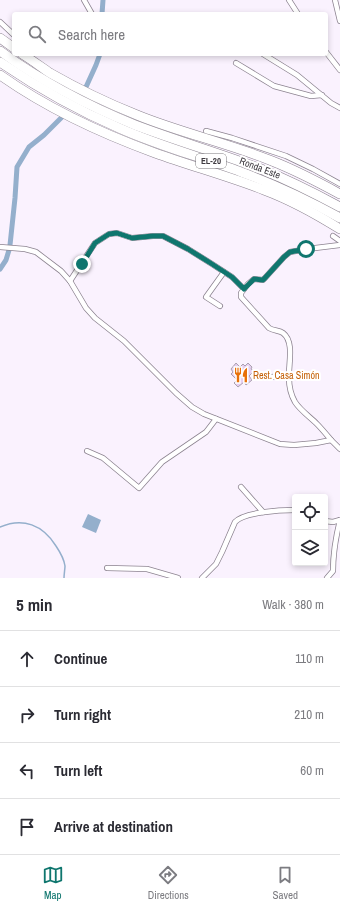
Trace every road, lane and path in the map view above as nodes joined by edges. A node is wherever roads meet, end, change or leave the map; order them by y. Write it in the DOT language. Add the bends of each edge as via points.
graph roads {
  1 [pos="84,0"];
  2 [pos="289,0"];
  3 [pos="335,0"];
  4 [pos="91,12"];
  5 [pos="297,12"];
  6 [pos="340,21"];
  7 [pos="0,22"];
  8 [pos="12,33"];
  9 [pos="0,38"];
  10 [pos="12,47"];
  11 [pos="0,51"];
  12 [pos="328,55"];
  13 [pos="25,56"];
  14 [pos="265,56"];
  15 [pos="0,62"];
  16 [pos="236,63"];
  17 [pos="340,70"];
  18 [pos="0,75"];
  19 [pos="322,95"];
  20 [pos="70,100"];
  21 [pos="83,107"];
  22 [pos="340,108"];
  23 [pos="206,131"];
  24 [pos="340,184"];
  25 [pos="303,188"];
  26 [pos="340,194"];
  27 [pos="340,203"];
  28 [pos="340,207"];
  29 [pos="340,218"];
  30 [pos="340,229"];
  31 [pos="333,236"];
  32 [pos="340,241"];
  33 [pos="340,246"];
  34 [pos="0,247"];
  35 [pos="224,272"];
  36 [pos="70,281"];
  37 [pos="244,289"];
  38 [pos="220,306"];
  39 [pos="261,376"];
  40 [pos="288,376"];
  41 [pos="216,419"];
  42 [pos="331,440"];
  43 [pos="340,450"];
  44 [pos="87,451"];
  45 [pos="241,487"];
  46 [pos="292,510"];
  47 [pos="263,512"];
  48 [pos="340,520"];
  49 [pos="328,521"];
  50 [pos="108,568"];
  51 [pos="178,578"];
  52 [pos="202,578"];
  53 [pos="327,578"];
  1 -- 4 [label="street"];
  2 -- 5 [label="street"];
  3 -- 6 [label="street"];
  7 -- 8 [label="street"];
  9 -- 10 [label="highway"];
  11 -- 20 [label="highway, EL-20"];
  12 -- 17 [label="street"];
  13 -- 26 [label="highway" via="90,94 132,113 272,161"];
  14 -- 19 [label="street" via="297,75"];
  15 -- 20 [label="highway, EL-20" via="27,80"];
  16 -- 19 [label="street" via="274,86 311,96"];
  18 -- 30 [label="highway" via="61,113 91,128 156,154 265,190"];
  19 -- 22 [label="street"];
  20 -- 21 [label="highway, EL-20"];
  21 -- 25 [label="highway, Ronda Este / EL-20" via="260,169"];
  21 -- 29 [label="highway, Ronda Este / EL-20" via="126,131 272,184"];
  23 -- 24 [label="street" via="286,156"];
  25 -- 27 [label="highway, EL-20"];
  25 -- 28 [label="highway, Ronda Este / EL-20"];
  31 -- 32 [label="street"];
  33 -- 37 [label="street" via="290,252 263,280 254,279"];
  34 -- 36 [label="street" via="36,252"];
  35 -- 36 [label="street" via="163,236 132,238 117,233 109,234 95,243"];
  35 -- 37 [label="street"];
  35 -- 38 [label="street" via="206,297"];
  36 -- 41 [label="street" via="95,318 124,341 192,407"];
  37 -- 40 [label="street" via="241,297 269,328 284,334 287,338 290,345"];
  39 -- 40 [label="street"];
  40 -- 42 [label="street" via="296,403"];
  41 -- 42 [label="street" via="280,444 294,445"];
  41 -- 44 [label="street" via="206,432 162,462 139,488 104,458"];
  42 -- 43 [label="street"];
  45 -- 47 [label="street"];
  46 -- 47 [label="street"];
  47 -- 52 [label="street" via="239,518 235,522 216,564"];
  48 -- 49 [label="street"];
  48 -- 53 [label="street" via="333,571"];
  50 -- 51 [label="street" via="147,569"];
}
